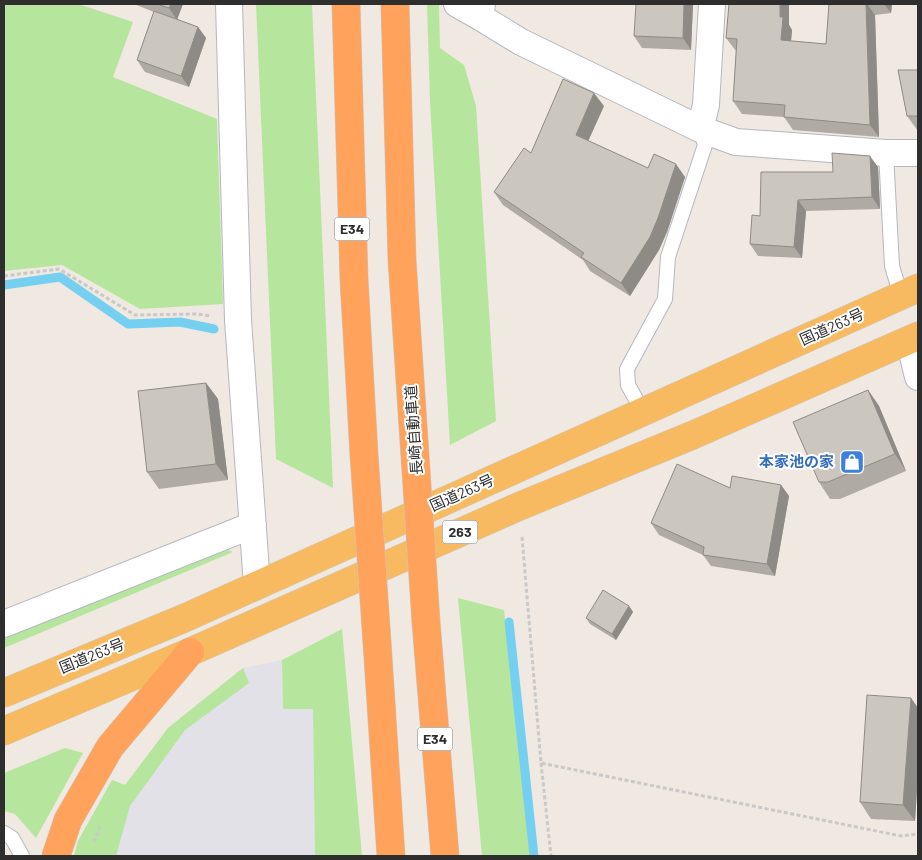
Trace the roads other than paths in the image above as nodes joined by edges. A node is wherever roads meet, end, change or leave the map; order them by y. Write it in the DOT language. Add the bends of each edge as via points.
graph roads {
  1 [pos="229,4"];
  2 [pos="346,4"];
  3 [pos="395,4"];
  4 [pos="457,4"];
  5 [pos="712,4"];
  6 [pos="481,10"];
  7 [pos="700,129"];
  8 [pos="886,153"];
  9 [pos="918,153"];
  10 [pos="910,292"];
  11 [pos="914,338"];
  12 [pos="918,377"];
  13 [pos="643,412"];
  14 [pos="253,525"];
  15 [pos="258,585"];
  16 [pos="4,624"];
  17 [pos="190,652"];
  18 [pos="4,692"];
  19 [pos="4,731"];
  20 [pos="4,834"];
  21 [pos="22,856"];
  22 [pos="56,856"];
  23 [pos="391,856"];
  24 [pos="445,856"];
  1 -- 14 [label="street" via="238,320"];
  2 -- 23 [label="highway, E34, bridge" via="354,279"];
  3 -- 24 [label="highway, 長崎自動車道 / E34, bridge" via="402,260"];
  4 -- 6 [label="street"];
  5 -- 7 [label="street" via="706,105"];
  6 -- 7 [label="street" via="521,42"];
  7 -- 8 [label="street" via="736,142"];
  7 -- 13 [label="lane" via="706,145 668,257 665,299 627,369 628,384"];
  8 -- 9 [label="street"];
  8 -- 10 [label="lane" via="892,266"];
  10 -- 13 [label="highway, 国道263号 / 263"];
  11 -- 12 [label="street"];
  11 -- 17 [label="highway, 263" via="693,435 520,506"];
  13 -- 15 [label="highway, 国道263号 / 263"];
  14 -- 15 [label="street"];
  14 -- 16 [label="street"];
  15 -- 18 [label="highway, 国道263号 / 263"];
  17 -- 19 [label="highway, 263"];
  17 -- 22 [label="highway" via="110,747 68,820"];
  20 -- 21 [label="lane" via="12,838"];
}
